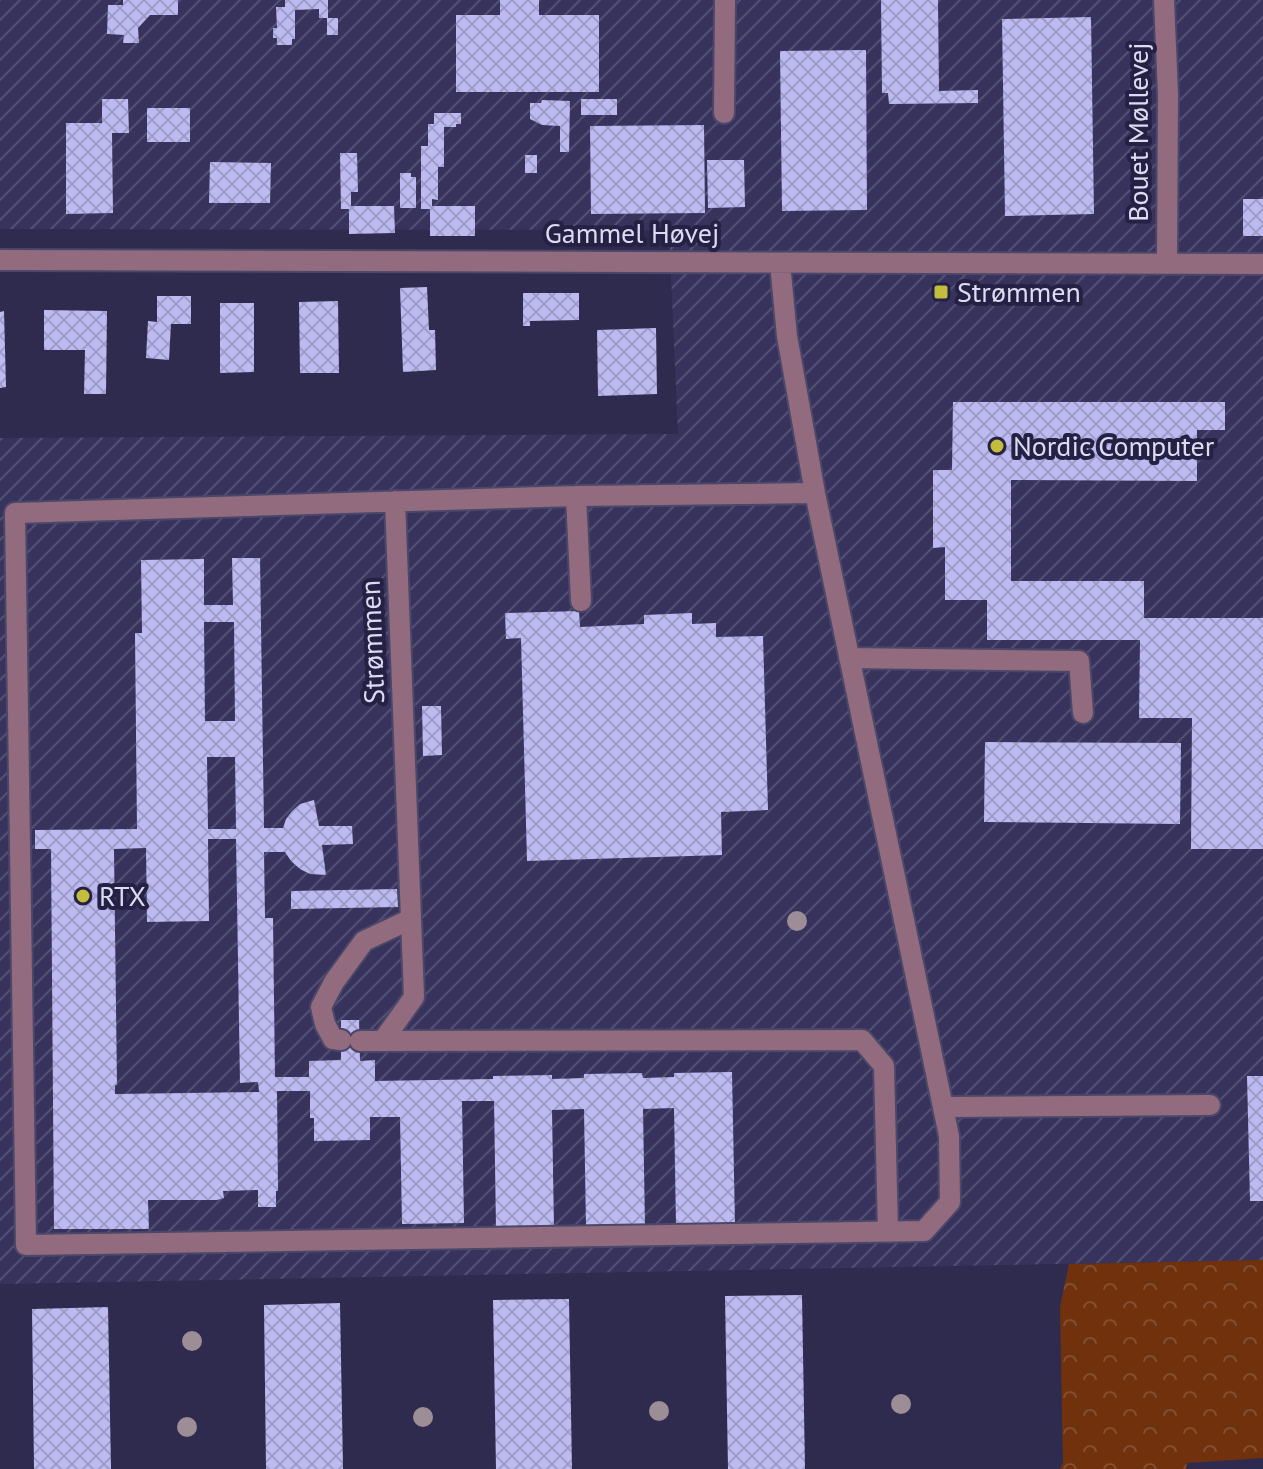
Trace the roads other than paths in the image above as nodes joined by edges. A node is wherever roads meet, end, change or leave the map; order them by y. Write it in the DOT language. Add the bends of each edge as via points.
graph roads {
  1 [pos="725,0"];
  2 [pos="1164,0"];
  3 [pos="724,113"];
  4 [pos="0,260"];
  5 [pos="780,263"];
  6 [pos="1167,264"];
  7 [pos="1263,264"];
  8 [pos="815,493"];
  9 [pos="576,496"];
  10 [pos="395,501"];
  11 [pos="581,601"];
  12 [pos="849,658"];
  13 [pos="1083,713"];
  14 [pos="411,919"];
  15 [pos="384,1039"];
  16 [pos="1210,1105"];
  17 [pos="943,1107"];
  18 [pos="888,1232"];
  1 -- 3 [label="street"];
  2 -- 6 [label="street, Bouet Møllevej"];
  4 -- 5 [label="street, Gammel Høvej"];
  5 -- 6 [label="street, Gammel Høvej"];
  5 -- 8 [label="street" via="787,336"];
  6 -- 7 [label="street, Gammel Høvej"];
  8 -- 9 [label="street"];
  8 -- 12 [label="street"];
  9 -- 10 [label="street"];
  9 -- 11 [label="street"];
  10 -- 14 [label="street, Strømmen"];
  10 -- 18 [label="street" via="15,513 26,1245"];
  12 -- 13 [label="street" via="1079,661"];
  12 -- 17 [label="street"];
  14 -- 15 [label="street, Strømmen" via="414,997"];
  14 -- 15 [label="street" via="364,941 321,1007 333,1039"];
  15 -- 18 [label="street" via="862,1040 884,1066"];
  16 -- 17 [label="street"];
  17 -- 18 [label="street" via="950,1202 924,1231"];
}
